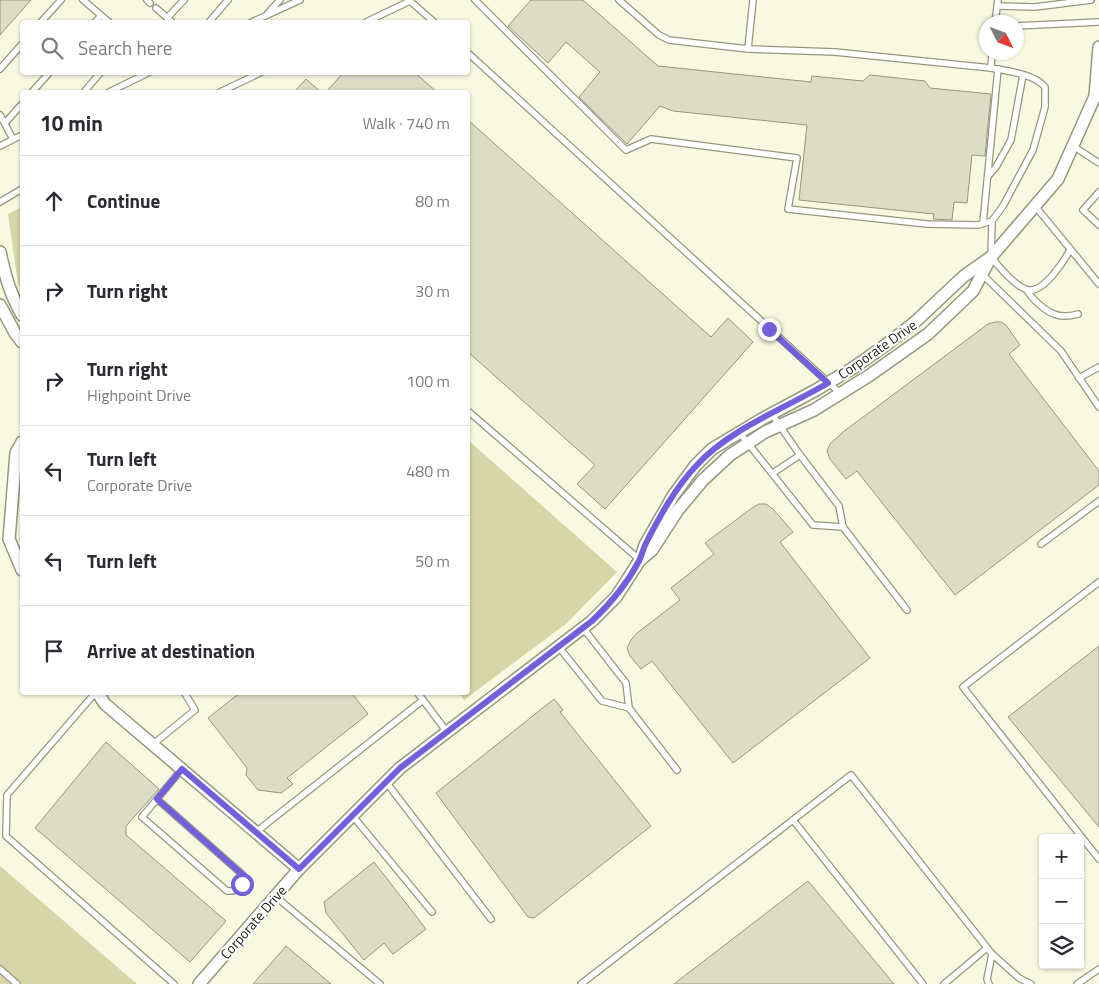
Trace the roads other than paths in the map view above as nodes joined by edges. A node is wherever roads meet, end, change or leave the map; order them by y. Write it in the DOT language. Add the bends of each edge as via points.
graph roads {
  1 [pos="61,0"];
  2 [pos="84,0"];
  3 [pos="184,0"];
  4 [pos="228,0"];
  5 [pos="280,0"];
  6 [pos="300,0"];
  7 [pos="476,0"];
  8 [pos="619,0"];
  9 [pos="752,0"];
  10 [pos="1091,0"];
  11 [pos="997,3"];
  12 [pos="151,4"];
  13 [pos="101,16"];
  14 [pos="266,16"];
  15 [pos="43,20"];
  16 [pos="97,20"];
  17 [pos="106,20"];
  18 [pos="170,20"];
  19 [pos="210,20"];
  20 [pos="257,20"];
  21 [pos="370,20"];
  22 [pos="432,20"];
  23 [pos="1099,22"];
  24 [pos="1024,26"];
  25 [pos="20,46"];
  26 [pos="1099,47"];
  27 [pos="748,49"];
  28 [pos="470,55"];
  29 [pos="992,60"];
  30 [pos="991,68"];
  31 [pos="0,69"];
  32 [pos="998,69"];
  33 [pos="47,75"];
  34 [pos="98,75"];
  35 [pos="144,75"];
  36 [pos="256,75"];
  37 [pos="1022,75"];
  38 [pos="34,90"];
  39 [pos="86,90"];
  40 [pos="113,90"];
  41 [pos="224,90"];
  42 [pos="20,106"];
  43 [pos="0,115"];
  44 [pos="5,123"];
  45 [pos="20,135"];
  46 [pos="13,139"];
  47 [pos="0,146"];
  48 [pos="1073,146"];
  49 [pos="1099,163"];
  50 [pos="988,176"];
  51 [pos="20,191"];
  52 [pos="1099,192"];
  53 [pos="0,202"];
  54 [pos="1035,206"];
  55 [pos="992,221"];
  56 [pos="983,223"];
  57 [pos="1099,225"];
  58 [pos="1070,250"];
  59 [pos="0,252"];
  60 [pos="991,256"];
  61 [pos="982,274"];
  62 [pos="1099,284"];
  63 [pos="1027,290"];
  64 [pos="0,305"];
  65 [pos="20,311"];
  66 [pos="1078,314"];
  67 [pos="20,340"];
  68 [pos="1099,367"];
  69 [pos="1079,378"];
  70 [pos="828,383"];
  71 [pos="840,394"];
  72 [pos="1099,407"];
  73 [pos="470,412"];
  74 [pos="771,413"];
  75 [pos="779,425"];
  76 [pos="739,432"];
  77 [pos="749,443"];
  78 [pos="20,446"];
  79 [pos="800,455"];
  80 [pos="773,473"];
  81 [pos="1099,501"];
  82 [pos="842,527"];
  83 [pos="1041,544"];
  84 [pos="640,560"];
  85 [pos="20,565"];
  86 [pos="1099,582"];
  87 [pos="907,610"];
  88 [pos="583,628"];
  89 [pos="558,646"];
  90 [pos="93,695"];
  91 [pos="98,695"];
  92 [pos="186,695"];
  93 [pos="419,695"];
  94 [pos="423,700"];
  95 [pos="628,708"];
  96 [pos="447,732"];
  97 [pos="152,745"];
  98 [pos="182,769"];
  99 [pos="677,770"];
  100 [pos="386,782"];
  101 [pos="157,799"];
  102 [pos="352,815"];
  103 [pos="793,820"];
  104 [pos="256,832"];
  105 [pos="1096,850"];
  106 [pos="1099,859"];
  107 [pos="299,869"];
  108 [pos="275,896"];
  109 [pos="432,912"];
  110 [pos="491,919"];
  111 [pos="987,948"];
  112 [pos="992,954"];
  113 [pos="0,969"];
  114 [pos="1099,969"];
  115 [pos="17,984"];
  116 [pos="174,984"];
  117 [pos="199,984"];
  118 [pos="380,984"];
  119 [pos="582,984"];
  120 [pos="923,984"];
  121 [pos="944,984"];
  122 [pos="989,984"];
  123 [pos="1032,984"];
  124 [pos="1076,984"];
  1 -- 15 [label="lane"];
  2 -- 13 [label="lane"];
  3 -- 18 [label="lane"];
  4 -- 19 [label="lane"];
  5 -- 14 [label="lane"];
  6 -- 14 [label="lane"];
  7 -- 56 [label="lane" via="626,150 652,139 797,158 788,209 927,224"];
  8 -- 27 [label="lane" via="666,39"];
  9 -- 27 [label="lane"];
  10 -- 11 [label="lane" via="1035,7"];
  12 -- 18 [label="lane"];
  13 -- 16 [label="lane"];
  13 -- 17 [label="lane"];
  14 -- 20 [label="lane"];
  21 -- 22 [label="lane" via="410,1"];
  23 -- 24 [label="lane"];
  25 -- 31 [label="lane"];
  26 -- 48 [label="street, Corporate Drive" via="1095,96"];
  27 -- 30 [label="lane" via="836,52"];
  28 -- 70 [label="lane"];
  29 -- 30 [label="lane"];
  30 -- 32 [label="lane"];
  32 -- 37 [label="lane"];
  32 -- 50 [label="lane"];
  33 -- 38 [label="lane"];
  34 -- 39 [label="lane"];
  35 -- 40 [label="lane"];
  36 -- 41 [label="lane"];
  37 -- 50 [label="lane" via="1011,140"];
  37 -- 55 [label="lane" via="1040,80 1045,87 1045,107 1033,150"];
  42 -- 44 [label="lane"];
  43 -- 44 [label="lane"];
  44 -- 46 [label="lane"];
  45 -- 46 [label="lane"];
  46 -- 47 [label="lane"];
  48 -- 49 [label="lane"];
  48 -- 54 [label="street, Corporate Drive" via="1058,179"];
  50 -- 56 [label="lane"];
  51 -- 53 [label="lane"];
  52 -- 57 [label="lane" via="1083,210"];
  54 -- 58 [label="lane"];
  54 -- 60 [label="street, Corporate Drive"];
  55 -- 56 [label="lane"];
  55 -- 60 [label="lane"];
  58 -- 62 [label="lane"];
  58 -- 63 [label="lane" via="1044,284 1035,290"];
  59 -- 65 [label="street" via="5,276"];
  60 -- 61 [label="street, Corporate Drive"];
  60 -- 63 [label="lane" via="1004,272"];
  60 -- 70 [label="street, Corporate Drive" via="894,339"];
  61 -- 69 [label="lane" via="1061,352"];
  61 -- 71 [label="street, Corporate Drive" via="973,291 928,334"];
  63 -- 66 [label="lane" via="1031,297 1054,314"];
  64 -- 67 [label="street"];
  68 -- 69 [label="lane"];
  69 -- 72 [label="lane"];
  70 -- 71 [label="lane"];
  70 -- 74 [label="street, Corporate Drive"];
  71 -- 75 [label="street, Corporate Drive"];
  73 -- 84 [label="lane"];
  74 -- 75 [label="lane"];
  74 -- 76 [label="street, Corporate Drive"];
  75 -- 77 [label="street, Corporate Drive"];
  75 -- 79 [label="lane"];
  76 -- 77 [label="lane"];
  76 -- 84 [label="street, Corporate Drive" via="712,449 695,466 673,496"];
  77 -- 80 [label="lane"];
  77 -- 84 [label="street, Corporate Drive" via="730,455 703,480 678,510 652,550"];
  78 -- 85 [label="street" via="16,453 10,539"];
  79 -- 80 [label="lane"];
  79 -- 82 [label="lane" via="839,506"];
  80 -- 82 [label="lane" via="813,525"];
  81 -- 83 [label="lane"];
  82 -- 87 [label="lane"];
  84 -- 88 [label="street, Corporate Drive" via="616,597"];
  86 -- 105 [label="lane" via="963,687"];
  88 -- 89 [label="street, Corporate Drive"];
  88 -- 95 [label="lane" via="626,683"];
  89 -- 95 [label="lane" via="602,701"];
  89 -- 96 [label="street, Corporate Drive"];
  90 -- 116 [label="lane" via="8,795 6,836"];
  91 -- 97 [label="street"];
  92 -- 97 [label="lane" via="195,710"];
  93 -- 94 [label="lane"];
  94 -- 96 [label="lane"];
  94 -- 104 [label="lane"];
  95 -- 99 [label="lane"];
  96 -- 100 [label="street, Corporate Drive"];
  97 -- 98 [label="street"];
  98 -- 101 [label="lane"];
  98 -- 104 [label="street"];
  100 -- 102 [label="street, Corporate Drive"];
  100 -- 110 [label="lane"];
  101 -- 101 [label="lane" via="142,816 227,891 239,888 243,875"];
  102 -- 107 [label="street, Corporate Drive"];
  102 -- 109 [label="lane"];
  103 -- 111 [label="lane" via="851,774"];
  103 -- 119 [label="lane"];
  103 -- 120 [label="lane"];
  104 -- 107 [label="street"];
  105 -- 106 [label="lane"];
  107 -- 108 [label="street, Corporate Drive"];
  108 -- 117 [label="street, Corporate Drive"];
  108 -- 118 [label="lane"];
  111 -- 112 [label="lane"];
  111 -- 121 [label="lane"];
  112 -- 122 [label="lane"];
  112 -- 123 [label="lane" via="1019,978"];
  113 -- 115 [label="lane"];
  114 -- 124 [label="lane"];
}
